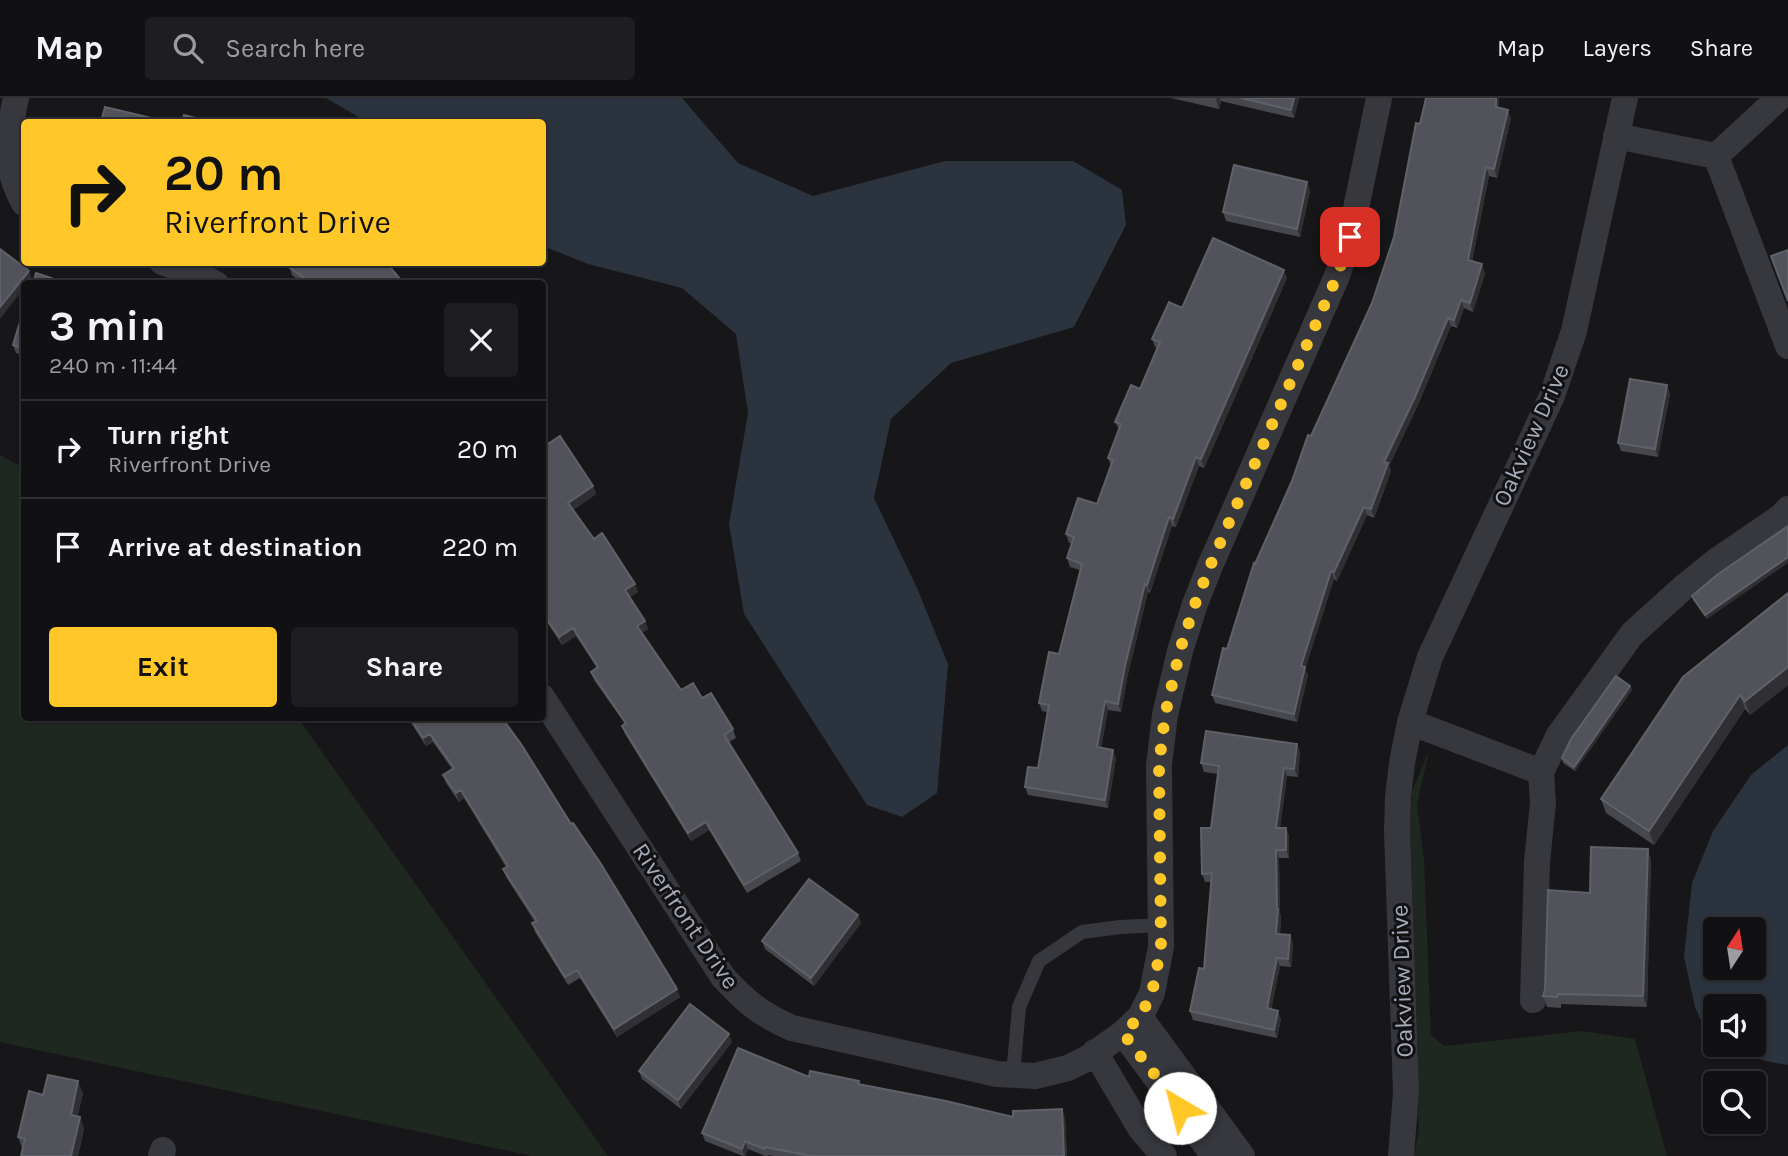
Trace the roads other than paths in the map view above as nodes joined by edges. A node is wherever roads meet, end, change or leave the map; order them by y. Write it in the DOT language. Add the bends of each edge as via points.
graph roads {
  1 [pos="16,98"];
  2 [pos="1379,98"];
  3 [pos="1625,98"];
  4 [pos="1779,98"];
  5 [pos="1616,136"];
  6 [pos="1716,156"];
  7 [pos="21,198"];
  8 [pos="173,266"];
  9 [pos="208,280"];
  10 [pos="1788,345"];
  11 [pos="1788,509"];
  12 [pos="546,703"];
  13 [pos="1410,722"];
  14 [pos="1541,772"];
  15 [pos="1161,925"];
  16 [pos="1533,1000"];
  17 [pos="1132,1025"];
  18 [pos="1095,1052"];
  19 [pos="1013,1075"];
  20 [pos="1220,1151"];
  21 [pos="1164,1156"];
  22 [pos="1401,1156"];
  1 -- 7 [label="street" via="9,163"];
  2 -- 15 [label="street" via="1350,237 1337,276 1210,566 1180,650 1159,765"];
  3 -- 5 [label="street, Oakview Drive"];
  4 -- 6 [label="street"];
  5 -- 6 [label="street"];
  5 -- 13 [label="street, Oakview Drive" via="1564,364 1434,647"];
  6 -- 10 [label="street"];
  8 -- 9 [label="street"];
  11 -- 14 [label="street" via="1716,561 1632,634 1559,734"];
  12 -- 19 [label="street, Riverfront Drive" via="723,977 743,999 792,1028"];
  13 -- 14 [label="street"];
  13 -- 22 [label="street, Oakview Drive" via="1396,831 1406,1091"];
  14 -- 16 [label="street"];
  15 -- 17 [label="street" via="1152,993"];
  15 -- 19 [label="lane" via="1082,932 1040,961 1019,1007"];
  17 -- 18 [label="street, Riverfront Drive"];
  17 -- 20 [label="street"];
  18 -- 19 [label="street, Riverfront Drive" via="1068,1068 1035,1076"];
  18 -- 21 [label="street" via="1140,1128"];
}
